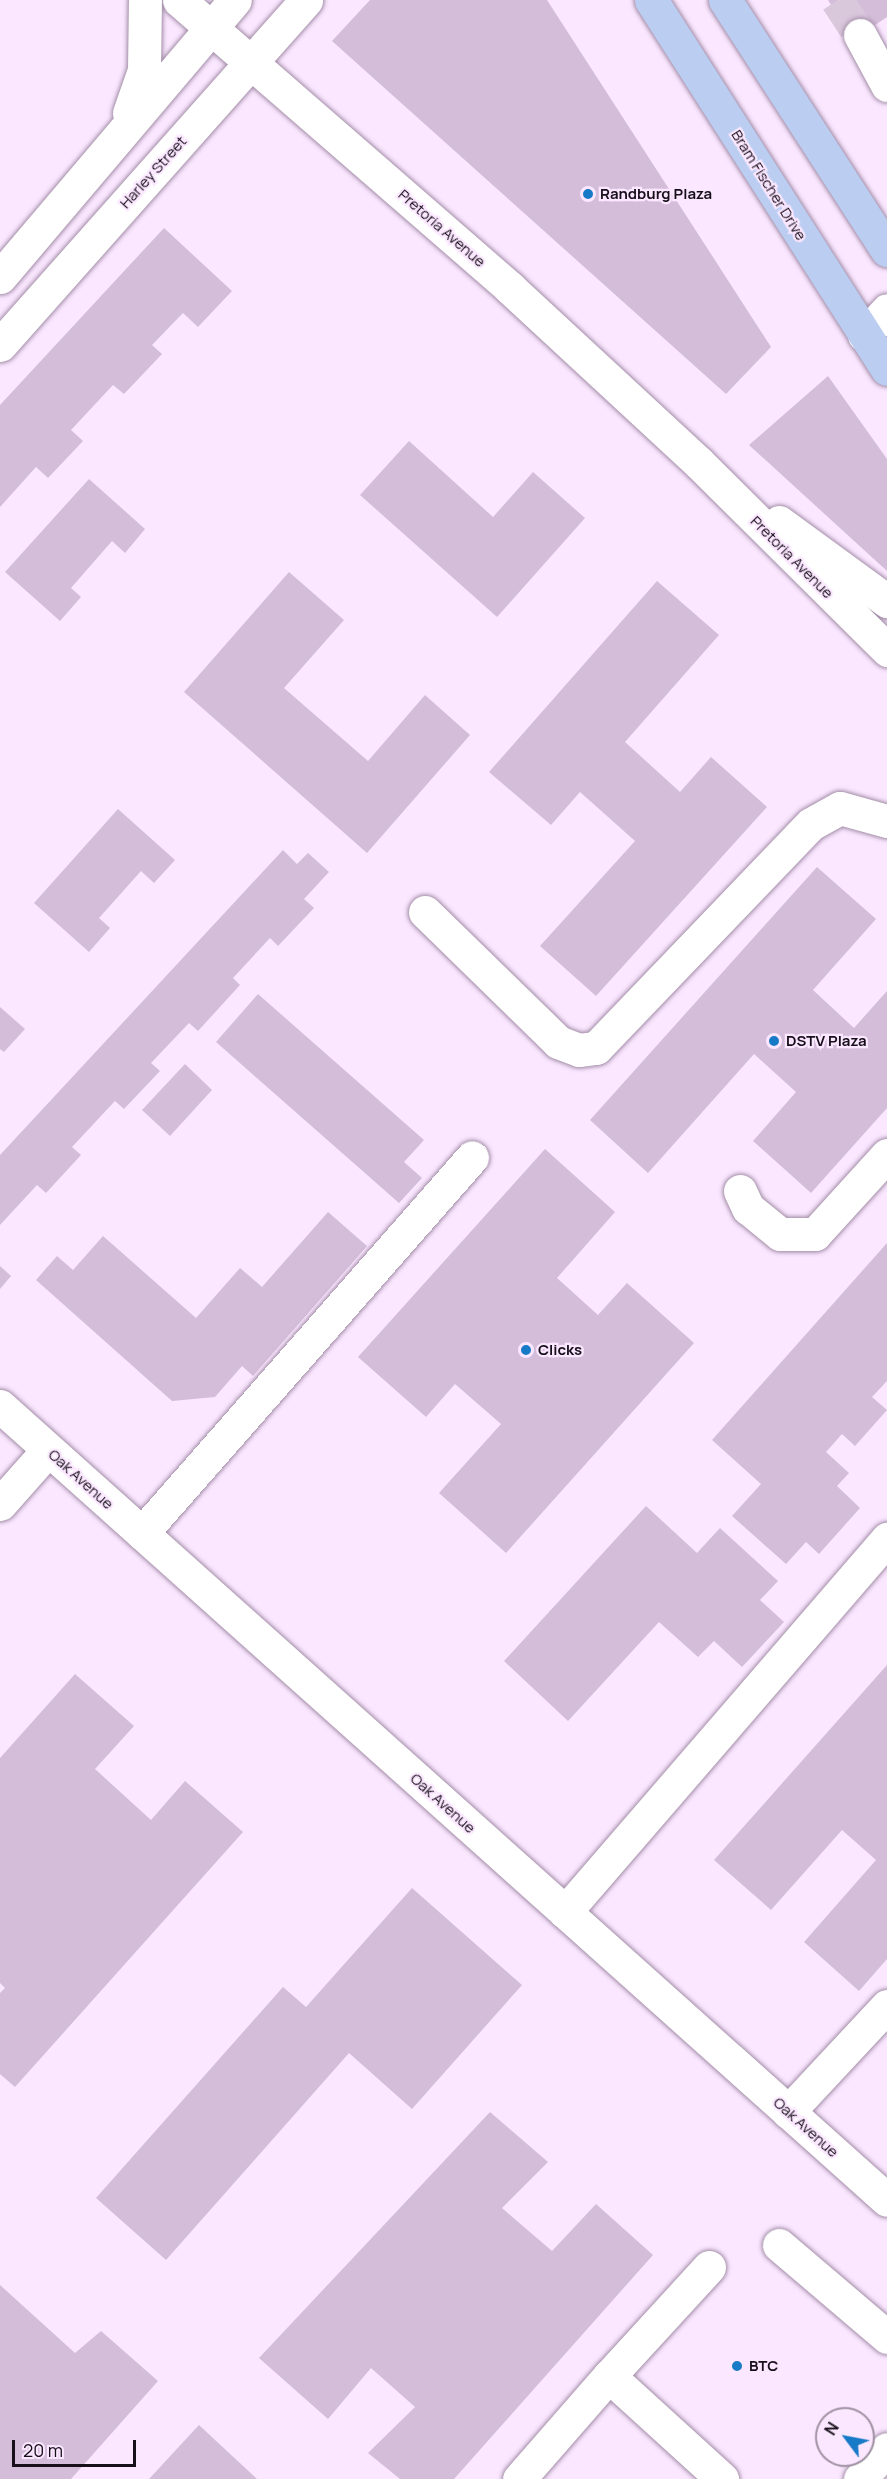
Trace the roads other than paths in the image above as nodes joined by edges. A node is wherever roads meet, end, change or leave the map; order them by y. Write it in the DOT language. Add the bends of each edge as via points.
graph roads {
  1 [pos="145,0"];
  2 [pos="179,0"];
  3 [pos="235,0"];
  4 [pos="306,0"];
  5 [pos="651,0"];
  6 [pos="725,0"];
  7 [pos="211,28"];
  8 [pos="860,35"];
  9 [pos="252,60"];
  10 [pos="887,85"];
  11 [pos="124,129"];
  12 [pos="887,250"];
  13 [pos="0,277"];
  14 [pos="887,310"];
  15 [pos="864,335"];
  16 [pos="0,345"];
  17 [pos="887,369"];
  18 [pos="698,462"];
  19 [pos="887,601"];
  20 [pos="887,650"];
  21 [pos="887,821"];
  22 [pos="425,912"];
  23 [pos="887,1155"];
  24 [pos="472,1158"];
  25 [pos="740,1191"];
  26 [pos="0,1406"];
  27 [pos="48,1450"];
  28 [pos="0,1504"];
  29 [pos="142,1533"];
  30 [pos="887,1539"];
  31 [pos="565,1912"];
  32 [pos="887,2006"];
  33 [pos="788,2112"];
  34 [pos="887,2200"];
  35 [pos="779,2245"];
  36 [pos="709,2267"];
  37 [pos="887,2337"];
  38 [pos="609,2376"];
  39 [pos="887,2449"];
  40 [pos="519,2479"];
  41 [pos="722,2479"];
  42 [pos="860,2479"];
  1 -- 11 [label="street" via="144,70"];
  2 -- 7 [label="street, Pretoria Avenue"];
  3 -- 7 [label="street"];
  4 -- 9 [label="street, Harley Street"];
  5 -- 15 [label="main road, Bram Fischer Drive"];
  6 -- 12 [label="main road"];
  7 -- 9 [label="street, Pretoria Avenue"];
  7 -- 11 [label="street"];
  8 -- 10 [label="street"];
  9 -- 16 [label="street, Harley Street"];
  9 -- 18 [label="street, Pretoria Avenue"];
  11 -- 13 [label="street"];
  14 -- 15 [label="street"];
  15 -- 17 [label="main road, Bram Fischer Drive"];
  18 -- 19 [label="street, Pretoria Avenue"];
  18 -- 20 [label="street, Pretoria Avenue"];
  21 -- 22 [label="street" via="840,808 811,824 596,1048 579,1050 558,1042"];
  23 -- 25 [label="street" via="815,1233 780,1234 748,1208"];
  24 -- 29 [label="street"];
  26 -- 27 [label="street, Oak Avenue"];
  27 -- 28 [label="street"];
  27 -- 29 [label="street, Oak Avenue"];
  29 -- 31 [label="street, Oak Avenue"];
  30 -- 31 [label="street"];
  31 -- 33 [label="street, Oak Avenue"];
  32 -- 33 [label="street"];
  33 -- 34 [label="street, Oak Avenue"];
  35 -- 37 [label="street"];
  36 -- 38 [label="street"];
  38 -- 40 [label="street"];
  38 -- 41 [label="street"];
  39 -- 42 [label="street"];
}
